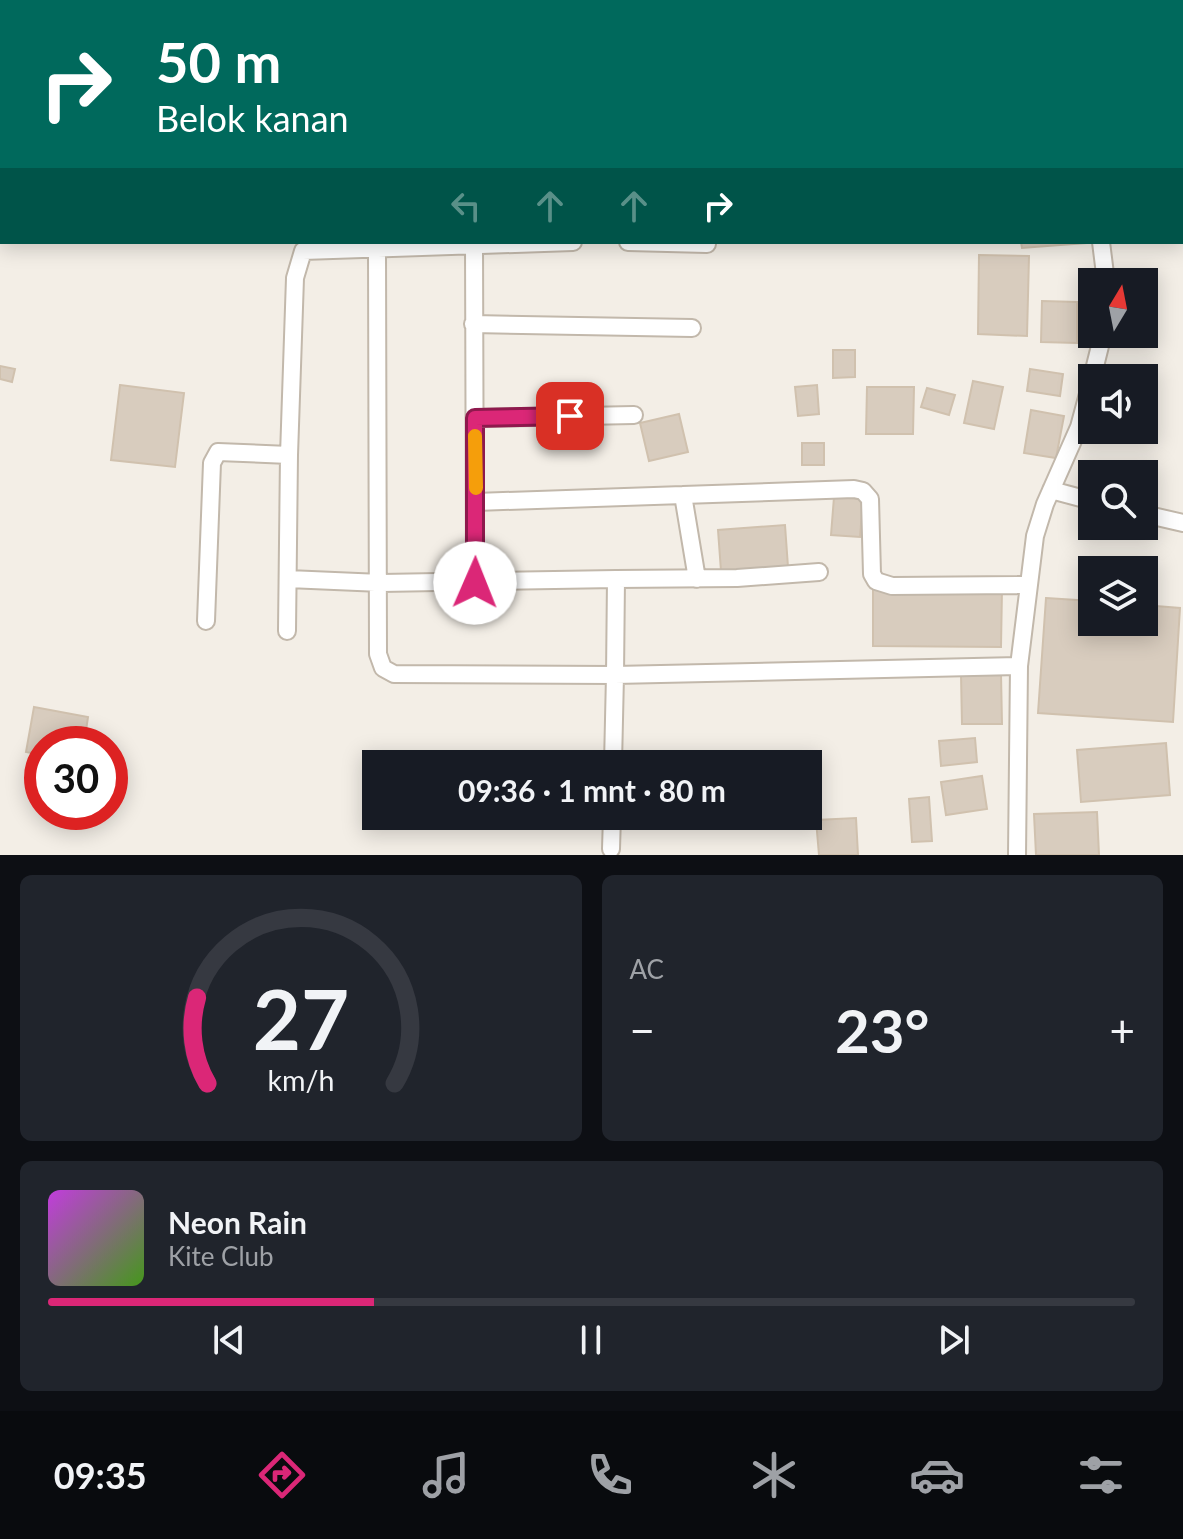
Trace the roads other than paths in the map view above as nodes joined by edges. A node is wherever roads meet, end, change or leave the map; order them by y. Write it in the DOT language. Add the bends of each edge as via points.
graph roads {
  1 [pos="460,244"];
  2 [pos="474,244"];
  3 [pos="1101,244"];
  4 [pos="377,250"];
  5 [pos="1104,268"];
  6 [pos="473,324"];
  7 [pos="692,328"];
  8 [pos="634,415"];
  9 [pos="475,418"];
  10 [pos="1078,429"];
  11 [pos="289,455"];
  12 [pos="1051,490"];
  13 [pos="683,495"];
  14 [pos="1078,497"];
  15 [pos="476,502"];
  16 [pos="1158,517"];
  17 [pos="1183,523"];
  18 [pos="819,572"];
  19 [pos="288,579"];
  20 [pos="616,579"];
  21 [pos="697,579"];
  22 [pos="381,583"];
  23 [pos="475,583"];
  24 [pos="1028,585"];
  25 [pos="206,621"];
  26 [pos="287,631"];
  27 [pos="1019,666"];
  28 [pos="615,675"];
  29 [pos="613,750"];
  30 [pos="612,830"];
  31 [pos="611,849"];
  32 [pos="1017,855"];
  1 -- 4 [label="street"];
  2 -- 6 [label="street"];
  3 -- 5 [label="street"];
  4 -- 11 [label="street" via="303,251 297,263"];
  4 -- 22 [label="street"];
  6 -- 7 [label="street"];
  6 -- 9 [label="street"];
  8 -- 9 [label="street"];
  9 -- 15 [label="street"];
  10 -- 12 [label="street"];
  11 -- 19 [label="street"];
  11 -- 25 [label="street" via="218,452 212,463"];
  12 -- 14 [label="street"];
  12 -- 24 [label="street" via="1035,536"];
  13 -- 15 [label="street"];
  13 -- 21 [label="street"];
  13 -- 24 [label="street" via="863,491 870,499 876,581 892,586"];
  15 -- 23 [label="street"];
  16 -- 17 [label="street"];
  18 -- 21 [label="street"];
  19 -- 22 [label="street"];
  19 -- 26 [label="street"];
  20 -- 21 [label="street"];
  20 -- 23 [label="street"];
  20 -- 28 [label="street"];
  22 -- 23 [label="street"];
  22 -- 28 [label="street" via="378,654 383,668 394,674"];
  24 -- 27 [label="street"];
  27 -- 28 [label="street"];
  27 -- 32 [label="street"];
  28 -- 29 [label="street"];
  30 -- 31 [label="street"];
}
